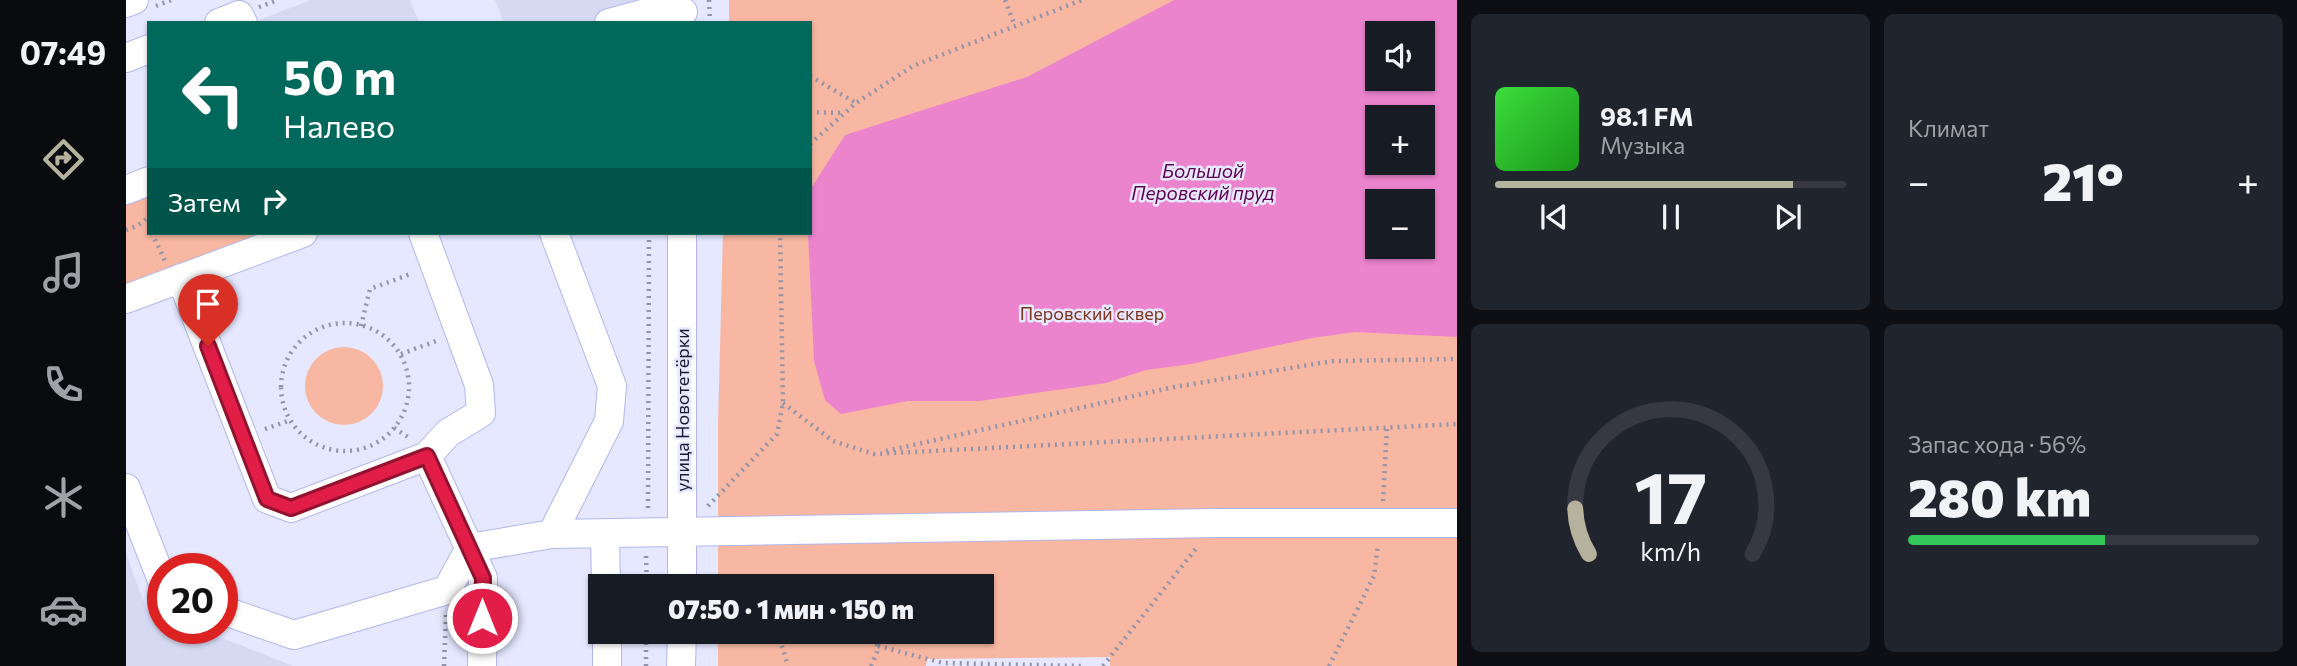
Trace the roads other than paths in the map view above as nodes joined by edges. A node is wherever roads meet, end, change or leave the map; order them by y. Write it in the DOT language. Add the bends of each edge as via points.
graph roads {
  1 [pos="135,0"];
  2 [pos="126,3"];
  3 [pos="689,14"];
  4 [pos="224,21"];
  5 [pos="242,21"];
  6 [pos="616,21"];
  7 [pos="147,51"];
  8 [pos="126,58"];
  9 [pos="147,182"];
  10 [pos="126,190"];
  11 [pos="298,235"];
  12 [pos="424,235"];
  13 [pos="555,235"];
  14 [pos="682,235"];
  15 [pos="181,278"];
  16 [pos="126,299"];
  17 [pos="427,456"];
  18 [pos="126,488"];
  19 [pos="1457,523"];
  20 [pos="683,533"];
  21 [pos="552,534"];
  22 [pos="605,534"];
  23 [pos="470,548"];
  24 [pos="151,553"];
  25 [pos="606,574"];
  26 [pos="682,574"];
  27 [pos="238,616"];
  28 [pos="607,644"];
  29 [pos="682,644"];
  30 [pos="482,666"];
  31 [pos="607,666"];
  32 [pos="681,666"];
  1 -- 2 [label="street"];
  3 -- 6 [label="street" via="646,13"];
  4 -- 5 [label="street" via="240,15"];
  7 -- 8 [label="street"];
  9 -- 10 [label="street"];
  11 -- 15 [label="street"];
  12 -- 17 [label="street" via="479,385 481,413 447,433"];
  13 -- 21 [label="street" via="612,386 609,421"];
  14 -- 20 [label="street, улица Новотетёрки"];
  15 -- 16 [label="street"];
  15 -- 17 [label="street" via="267,499 291,508"];
  17 -- 23 [label="street"];
  18 -- 24 [label="street"];
  19 -- 20 [label="street"];
  20 -- 22 [label="street"];
  20 -- 26 [label="street, улица Новотетёрки"];
  21 -- 22 [label="street"];
  21 -- 23 [label="street"];
  22 -- 25 [label="street"];
  23 -- 27 [label="street" via="447,590 294,635"];
  23 -- 30 [label="street" via="483,578"];
  28 -- 31 [label="street"];
  29 -- 32 [label="street"];
}
